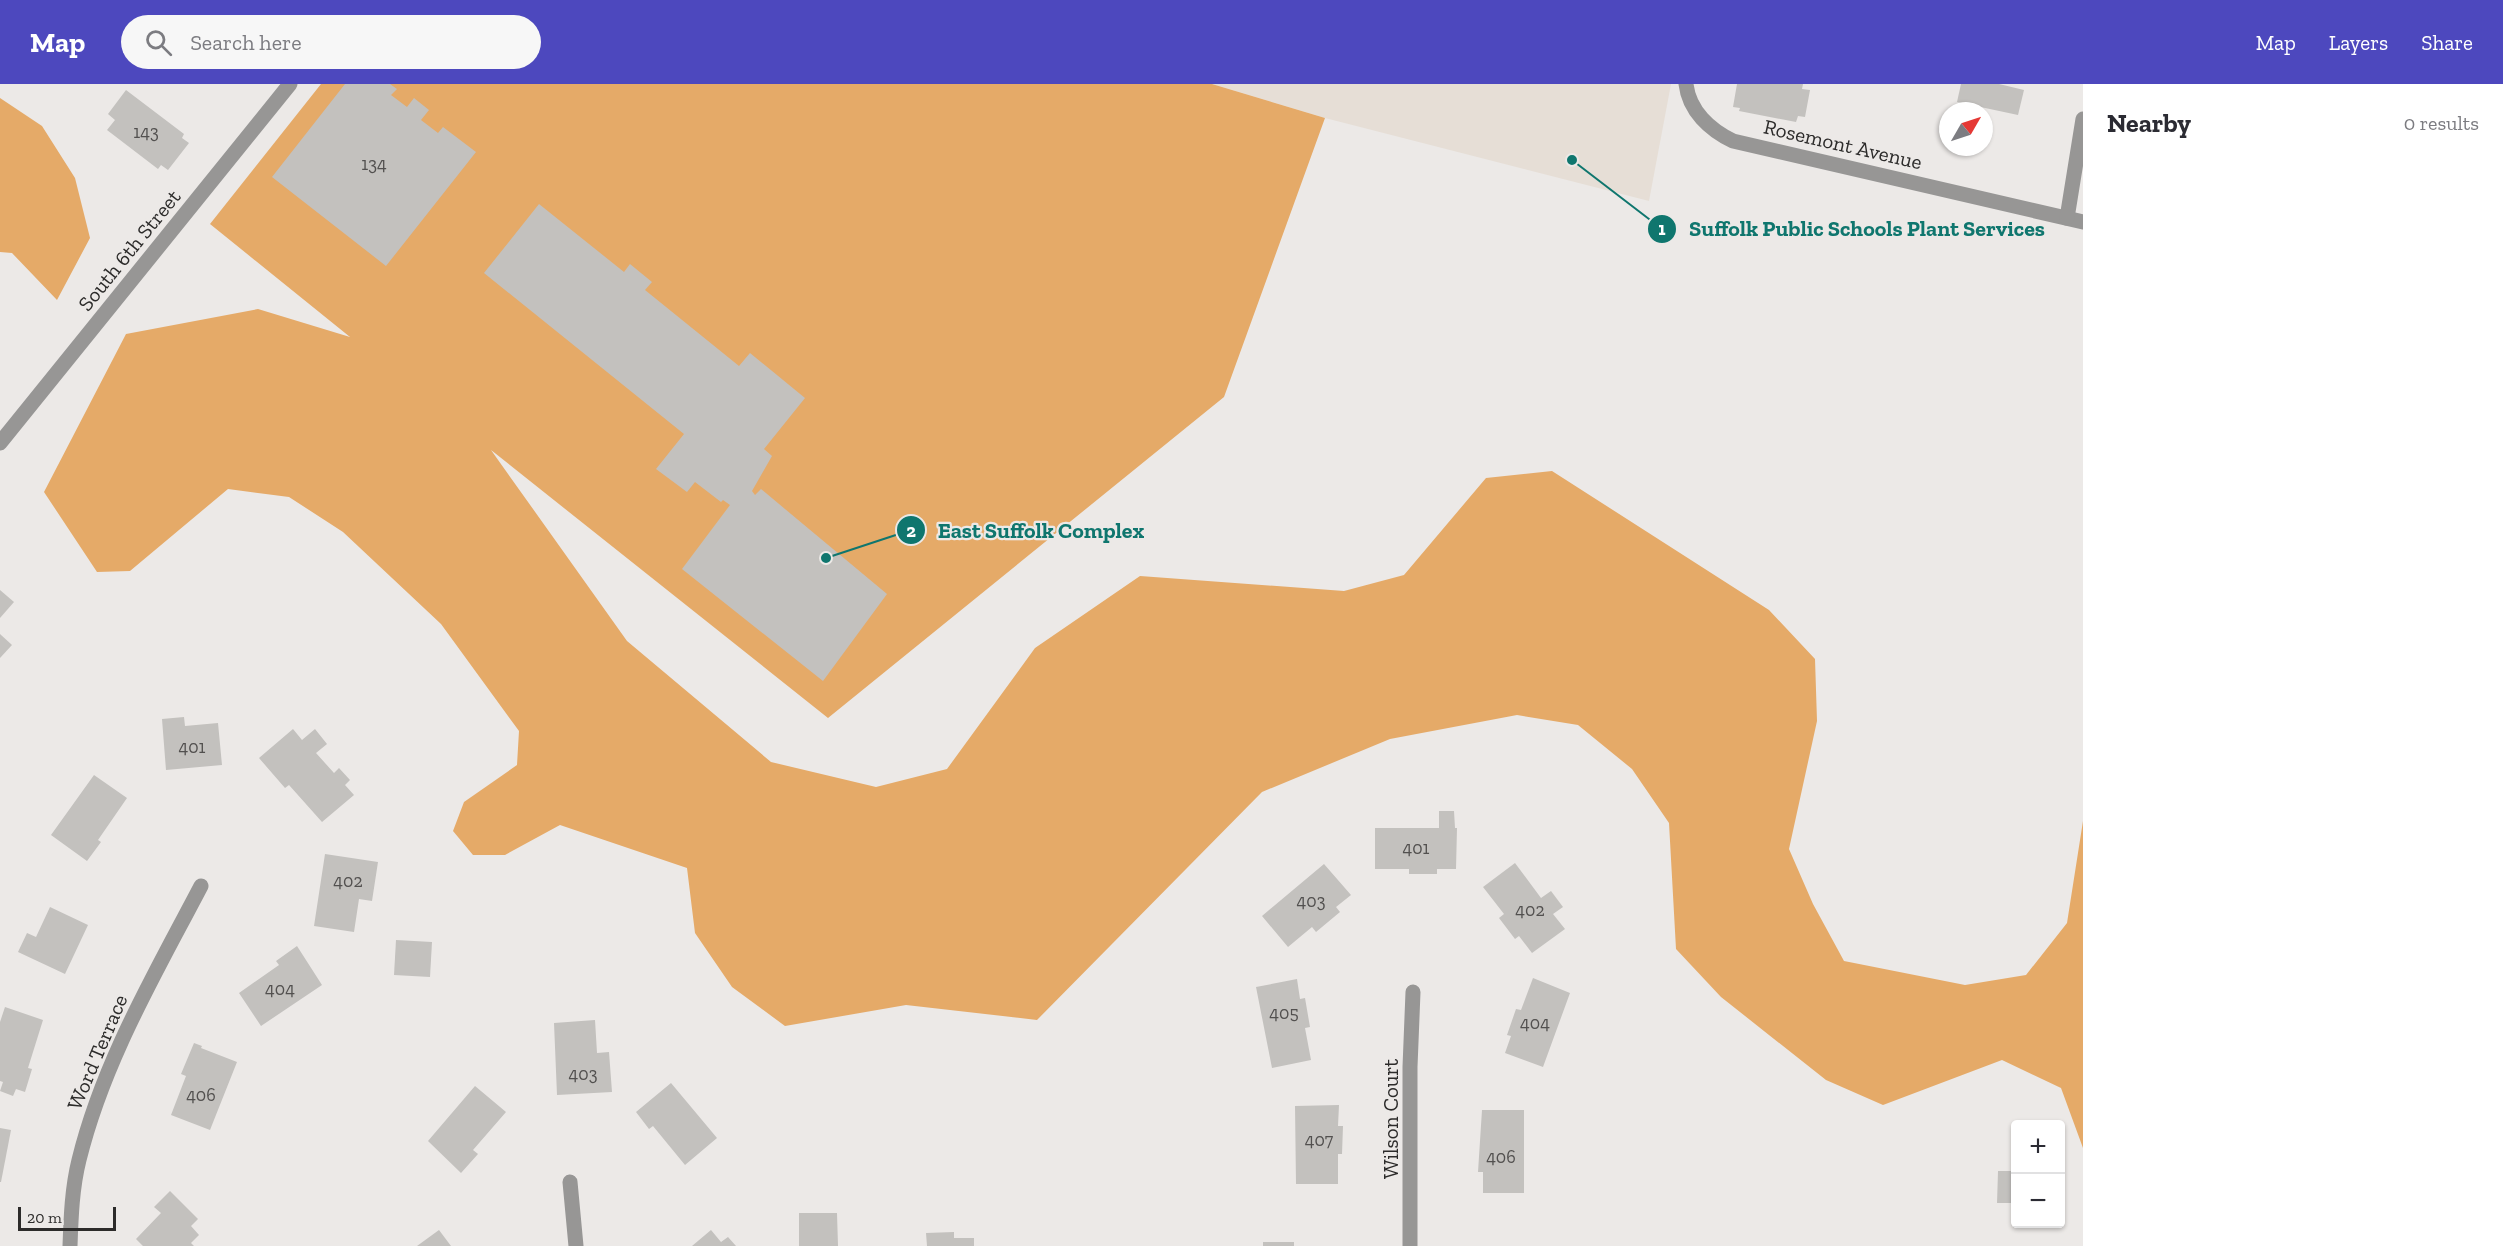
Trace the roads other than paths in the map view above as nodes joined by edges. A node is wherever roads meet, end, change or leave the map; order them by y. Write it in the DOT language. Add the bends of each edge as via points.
graph roads {
  1 [pos="290,84"];
  2 [pos="1686,84"];
  3 [pos="2083,119"];
  4 [pos="2067,218"];
  5 [pos="2083,222"];
  6 [pos="0,443"];
  7 [pos="201,886"];
  8 [pos="1413,992"];
  9 [pos="570,1182"];
  10 [pos="70,1246"];
  11 [pos="576,1246"];
  12 [pos="1410,1246"];
  1 -- 6 [label="street, South 6th Street"];
  2 -- 4 [label="street, Rosemont Avenue" via="1697,114 1717,133 1733,141"];
  3 -- 4 [label="street"];
  4 -- 5 [label="street, Rosemont Avenue"];
  7 -- 10 [label="street, Word Terrace" via="136,1010 94,1107 79,1162"];
  8 -- 12 [label="street, Wilson Court"];
  9 -- 11 [label="street"];
}
